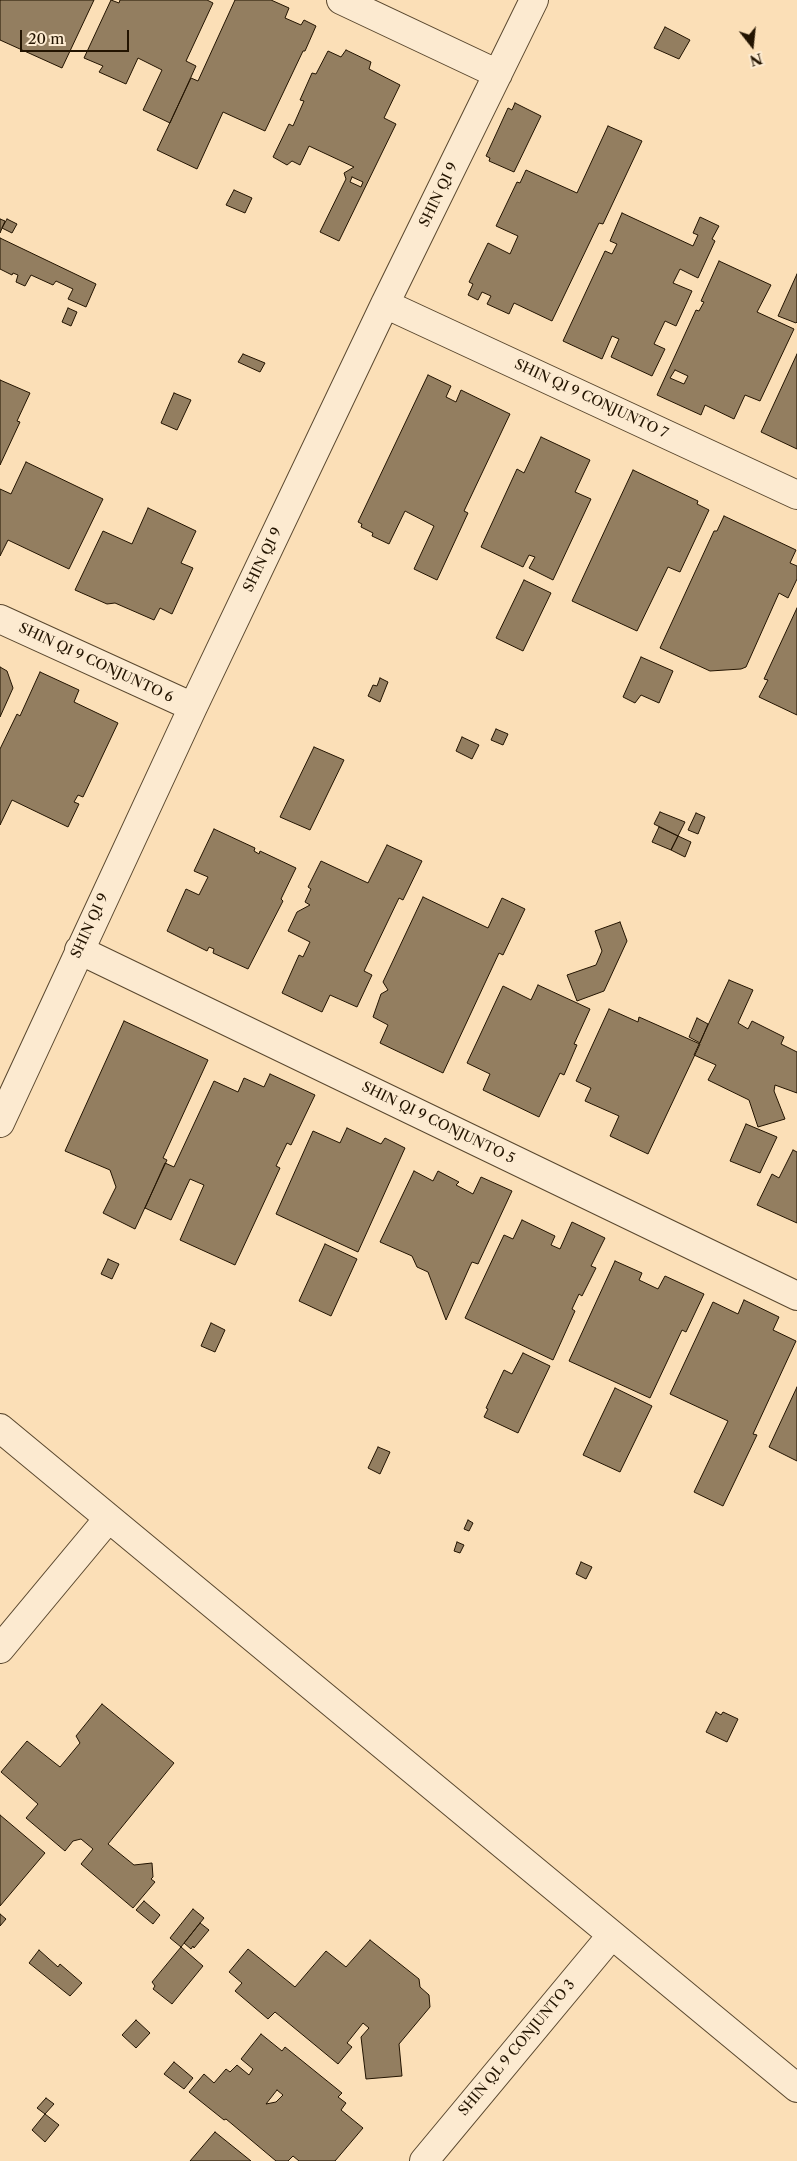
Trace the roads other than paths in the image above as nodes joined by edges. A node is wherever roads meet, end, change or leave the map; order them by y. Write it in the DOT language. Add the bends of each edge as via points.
graph roads {
  1 [pos="340,0"];
  2 [pos="534,0"];
  3 [pos="498,74"];
  4 [pos="385,304"];
  5 [pos="797,495"];
  6 [pos="0,618"];
  7 [pos="193,707"];
  8 [pos="79,950"];
  9 [pos="0,1123"];
  10 [pos="797,1296"];
  11 [pos="0,1428"];
  12 [pos="108,1519"];
  13 [pos="0,1649"];
  14 [pos="611,1936"];
  15 [pos="797,2088"];
  16 [pos="424,2161"];
  1 -- 3 [label="street"];
  2 -- 3 [label="street, SHIN QI 9"];
  3 -- 4 [label="street, SHIN QI 9"];
  4 -- 5 [label="street, SHIN QI 9 CONJUNTO 7"];
  4 -- 7 [label="street, SHIN QI 9"];
  6 -- 7 [label="street, SHIN QI 9 CONJUNTO 6"];
  7 -- 8 [label="street, SHIN QI 9"];
  8 -- 9 [label="street, SHIN QI 9"];
  8 -- 10 [label="street, SHIN QI 9 CONJUNTO 5"];
  11 -- 12 [label="street"];
  12 -- 13 [label="street"];
  12 -- 14 [label="street"];
  14 -- 15 [label="street"];
  14 -- 16 [label="street, SHIN QL 9 CONJUNTO 3"];
}
